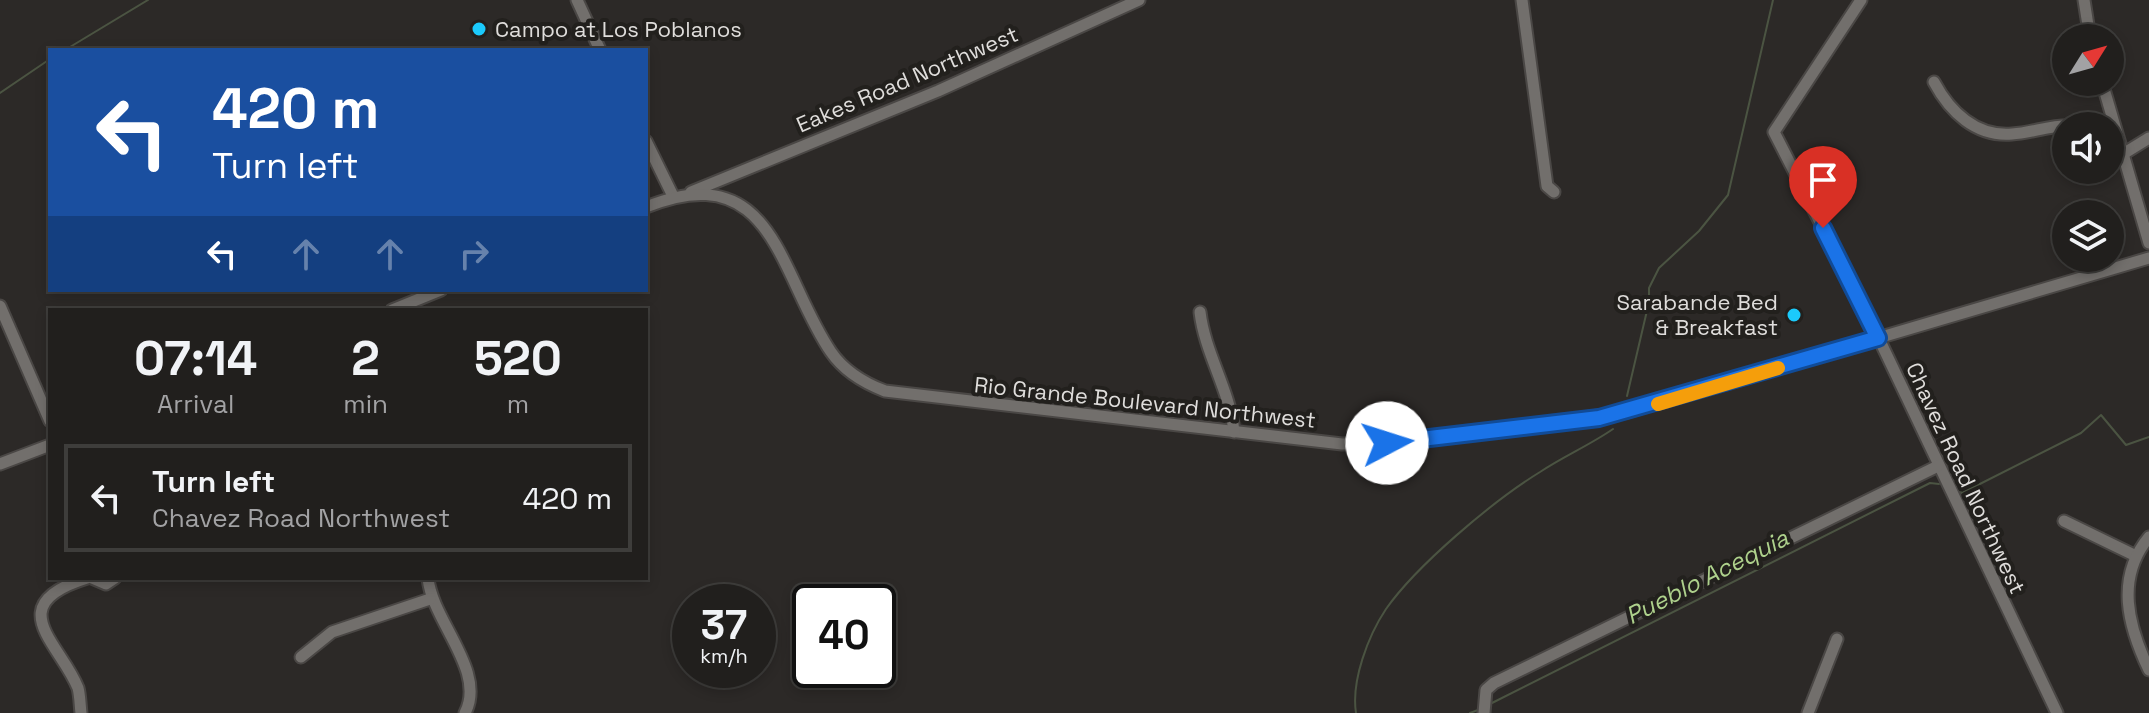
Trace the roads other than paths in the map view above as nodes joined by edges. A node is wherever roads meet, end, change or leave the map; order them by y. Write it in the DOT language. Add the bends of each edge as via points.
graph roads {
  1 [pos="577,0"];
  2 [pos="1139,0"];
  3 [pos="1522,0"];
  4 [pos="1861,0"];
  5 [pos="2084,0"];
  6 [pos="2088,24"];
  7 [pos="599,48"];
  8 [pos="1934,82"];
  9 [pos="2052,129"];
  10 [pos="2149,138"];
  11 [pos="648,145"];
  12 [pos="2124,153"];
  13 [pos="2124,157"];
  14 [pos="1554,192"];
  15 [pos="690,193"];
  16 [pos="673,196"];
  17 [pos="648,206"];
  18 [pos="2149,243"];
  19 [pos="2149,258"];
  20 [pos="436,292"];
  21 [pos="0,306"];
  22 [pos="397,308"];
  23 [pos="1200,312"];
  24 [pos="1878,338"];
  25 [pos="48,416"];
  26 [pos="1234,432"];
  27 [pos="48,448"];
  28 [pos="0,464"];
  29 [pos="1938,466"];
  30 [pos="2064,521"];
  31 [pos="2149,537"];
  32 [pos="2136,556"];
  33 [pos="86,580"];
  34 [pos="428,580"];
  35 [pos="430,599"];
  36 [pos="1837,639"];
  37 [pos="301,657"];
  38 [pos="2149,670"];
  39 [pos="81,713"];
  40 [pos="465,713"];
  41 [pos="1484,713"];
  42 [pos="1808,713"];
  43 [pos="2057,713"];
  1 -- 7 [label="street"];
  2 -- 15 [label="street, Eakes Road Northwest" via="938,91"];
  3 -- 14 [label="street" via="1547,186"];
  4 -- 24 [label="street, Chavez Road Northwest" via="1774,132"];
  5 -- 6 [label="street"];
  8 -- 9 [label="street" via="1949,107 1983,130 2011,134"];
  10 -- 12 [label="street"];
  11 -- 16 [label="street"];
  13 -- 18 [label="street"];
  15 -- 16 [label="street, Rio Grande Boulevard Northwest"];
  15 -- 26 [label="street, Rio Grande Boulevard Northwest" via="738,206 769,231 833,354 867,384 911,396"];
  16 -- 17 [label="street, Rio Grande Boulevard Northwest"];
  19 -- 24 [label="street, Rio Grande Boulevard Northwest"];
  20 -- 22 [label="street"];
  21 -- 25 [label="street"];
  23 -- 26 [label="street"];
  24 -- 26 [label="street, Rio Grande Boulevard Northwest" via="1599,418 1369,444"];
  24 -- 29 [label="street, Chavez Road Northwest"];
  27 -- 28 [label="street"];
  29 -- 41 [label="street" via="1494,683 1486,690"];
  29 -- 43 [label="street, Chavez Road Northwest"];
  30 -- 32 [label="street"];
  31 -- 32 [label="street"];
  32 -- 38 [label="street" via="2127,610"];
  33 -- 39 [label="street" via="51,596 39,627 78,690"];
  34 -- 35 [label="street"];
  35 -- 37 [label="street" via="332,632"];
  35 -- 40 [label="street" via="471,681"];
  36 -- 42 [label="street"];
}
